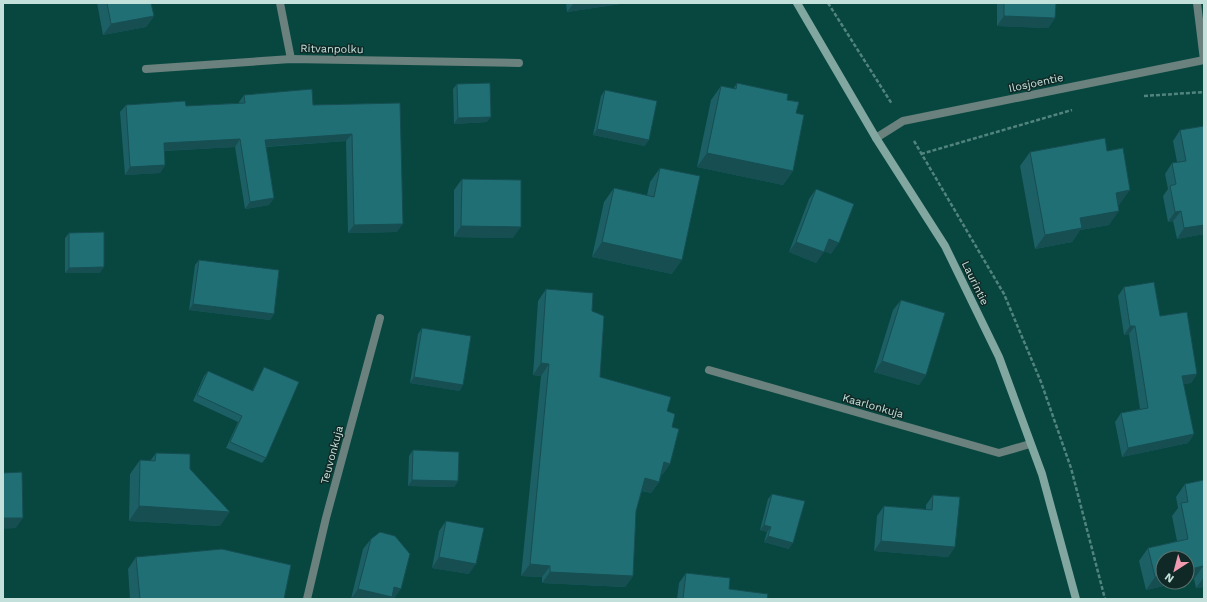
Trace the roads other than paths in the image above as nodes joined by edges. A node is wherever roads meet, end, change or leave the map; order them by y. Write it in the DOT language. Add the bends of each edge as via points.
graph roads {
  1 [pos="280,3"];
  2 [pos="797,3"];
  3 [pos="1197,3"];
  4 [pos="290,59"];
  5 [pos="1204,60"];
  6 [pos="519,63"];
  7 [pos="146,69"];
  8 [pos="876,138"];
  9 [pos="380,318"];
  10 [pos="709,370"];
  11 [pos="1030,444"];
  12 [pos="307,599"];
  13 [pos="1076,599"];
  1 -- 4 [label="street"];
  2 -- 8 [label="street, Laurintie"];
  3 -- 5 [label="street"];
  4 -- 6 [label="street, Ritvanpolku"];
  4 -- 7 [label="street, Ritvanpolku"];
  5 -- 8 [label="street, Ilosjoentie" via="903,121"];
  8 -- 11 [label="street, Laurintie" via="945,246 999,357"];
  9 -- 12 [label="street, Teuvonkuja"];
  10 -- 11 [label="street, Kaarlonkuja" via="999,453"];
  11 -- 13 [label="street, Laurintie" via="1042,474"];
}
